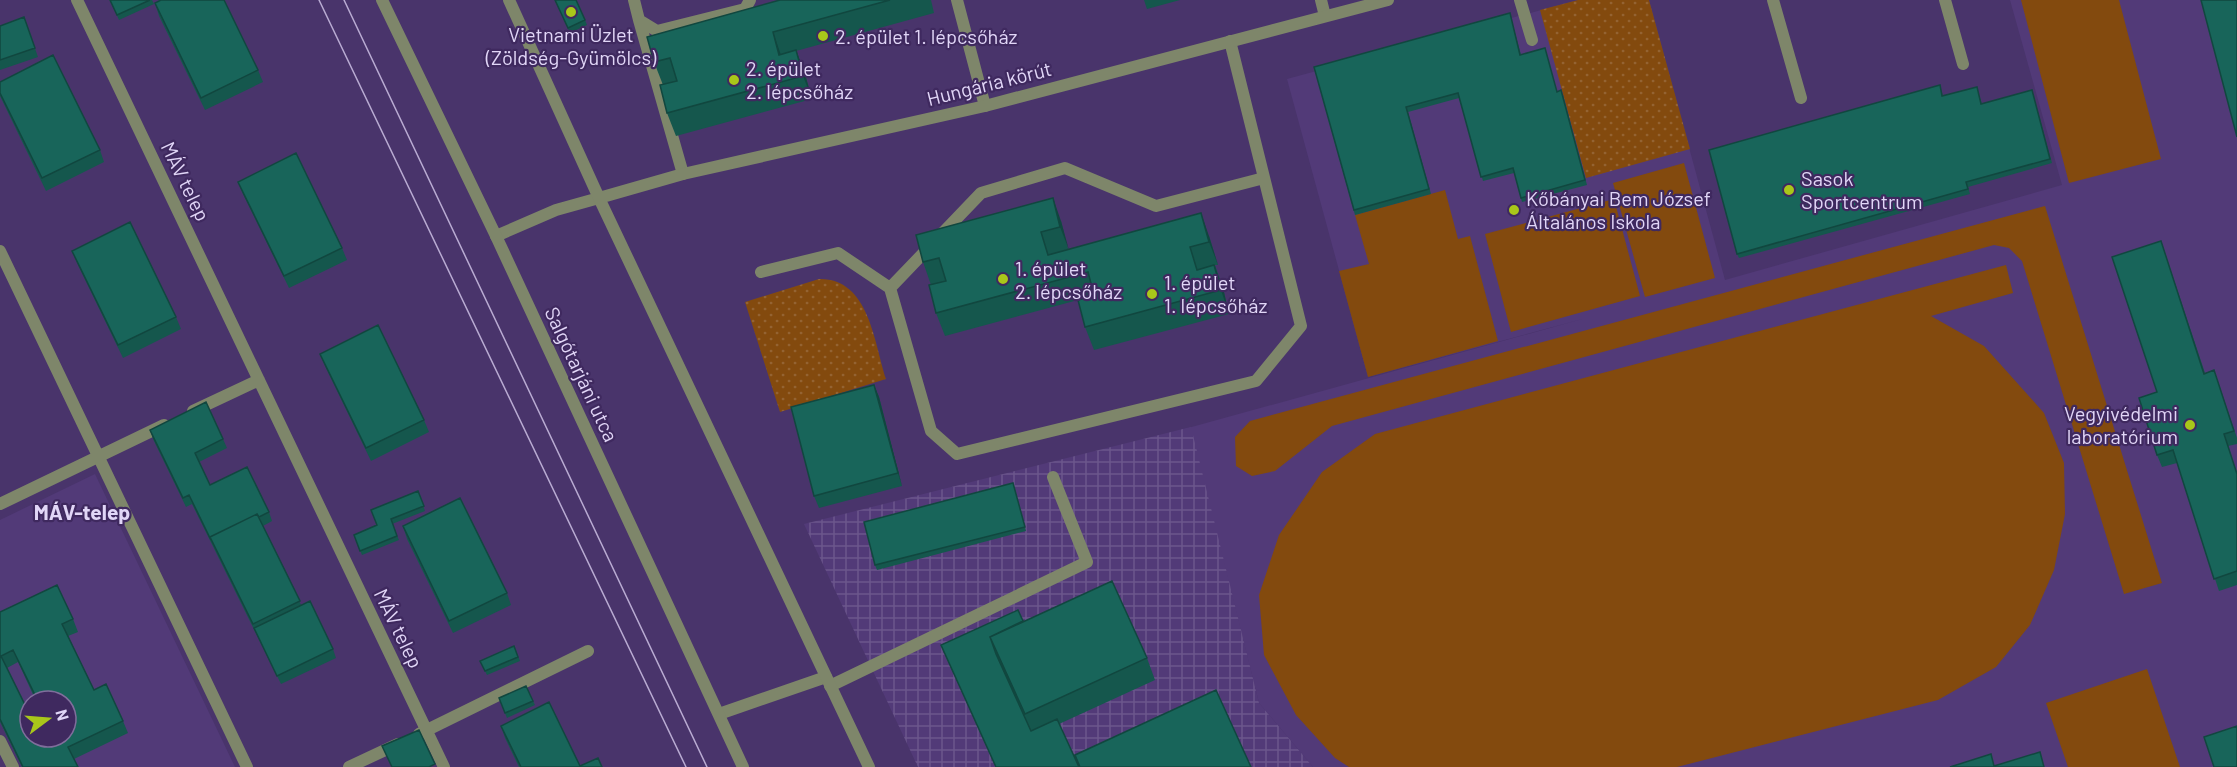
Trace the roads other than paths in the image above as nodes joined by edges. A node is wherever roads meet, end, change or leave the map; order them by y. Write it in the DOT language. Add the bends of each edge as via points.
graph roads {
  1 [pos="77,0"];
  2 [pos="382,0"];
  3 [pos="509,0"];
  4 [pos="634,0"];
  5 [pos="750,0"];
  6 [pos="957,0"];
  7 [pos="1321,0"];
  8 [pos="1388,0"];
  9 [pos="1520,0"];
  10 [pos="1773,0"];
  11 [pos="1945,0"];
  12 [pos="1325,16"];
  13 [pos="639,20"];
  14 [pos="1532,40"];
  15 [pos="1230,41"];
  16 [pos="1963,64"];
  17 [pos="1801,98"];
  18 [pos="985,106"];
  19 [pos="683,174"];
  20 [pos="1264,178"];
  21 [pos="599,198"];
  22 [pos="496,236"];
  23 [pos="0,251"];
  24 [pos="761,272"];
  25 [pos="890,288"];
  26 [pos="259,380"];
  27 [pos="98,457"];
  28 [pos="1053,477"];
  29 [pos="0,504"];
  30 [pos="588,651"];
  31 [pos="828,681"];
  32 [pos="719,714"];
  33 [pos="427,730"];
  34 [pos="0,741"];
  35 [pos="12,767"];
  36 [pos="247,767"];
  37 [pos="349,767"];
  38 [pos="444,767"];
  39 [pos="743,767"];
  40 [pos="869,767"];
  1 -- 26 [label="street, MÁV telep"];
  2 -- 22 [label="street, Salgótarjáni utca"];
  3 -- 21 [label="street"];
  4 -- 13 [label="street"];
  5 -- 13 [label="street" via="745,9 657,31"];
  6 -- 18 [label="street"];
  7 -- 12 [label="street"];
  8 -- 12 [label="street, Hungária körút"];
  9 -- 14 [label="street"];
  10 -- 17 [label="street"];
  11 -- 16 [label="street"];
  12 -- 15 [label="street, Hungária körút"];
  13 -- 19 [label="street"];
  15 -- 18 [label="street, Hungária körút"];
  15 -- 20 [label="street"];
  18 -- 19 [label="street, Hungária körút"];
  19 -- 21 [label="street, Hungária körút"];
  20 -- 25 [label="street" via="1155,206 1065,168 1044,174 981,193"];
  20 -- 25 [label="street" via="1301,326 1256,381 957,454 931,431"];
  21 -- 22 [label="street, Hungária körút" via="556,210"];
  21 -- 31 [label="street"];
  22 -- 32 [label="street, Salgótarjáni utca"];
  23 -- 27 [label="street"];
  24 -- 25 [label="street" via="838,253"];
  26 -- 27 [label="street"];
  26 -- 33 [label="street, MÁV telep"];
  27 -- 29 [label="street"];
  27 -- 36 [label="street"];
  28 -- 31 [label="street" via="1087,562"];
  30 -- 33 [label="street"];
  31 -- 32 [label="street"];
  31 -- 40 [label="street"];
  32 -- 39 [label="street, Salgótarjáni utca"];
  33 -- 37 [label="street"];
  33 -- 38 [label="street, MÁV telep"];
  34 -- 35 [label="street"];
}
